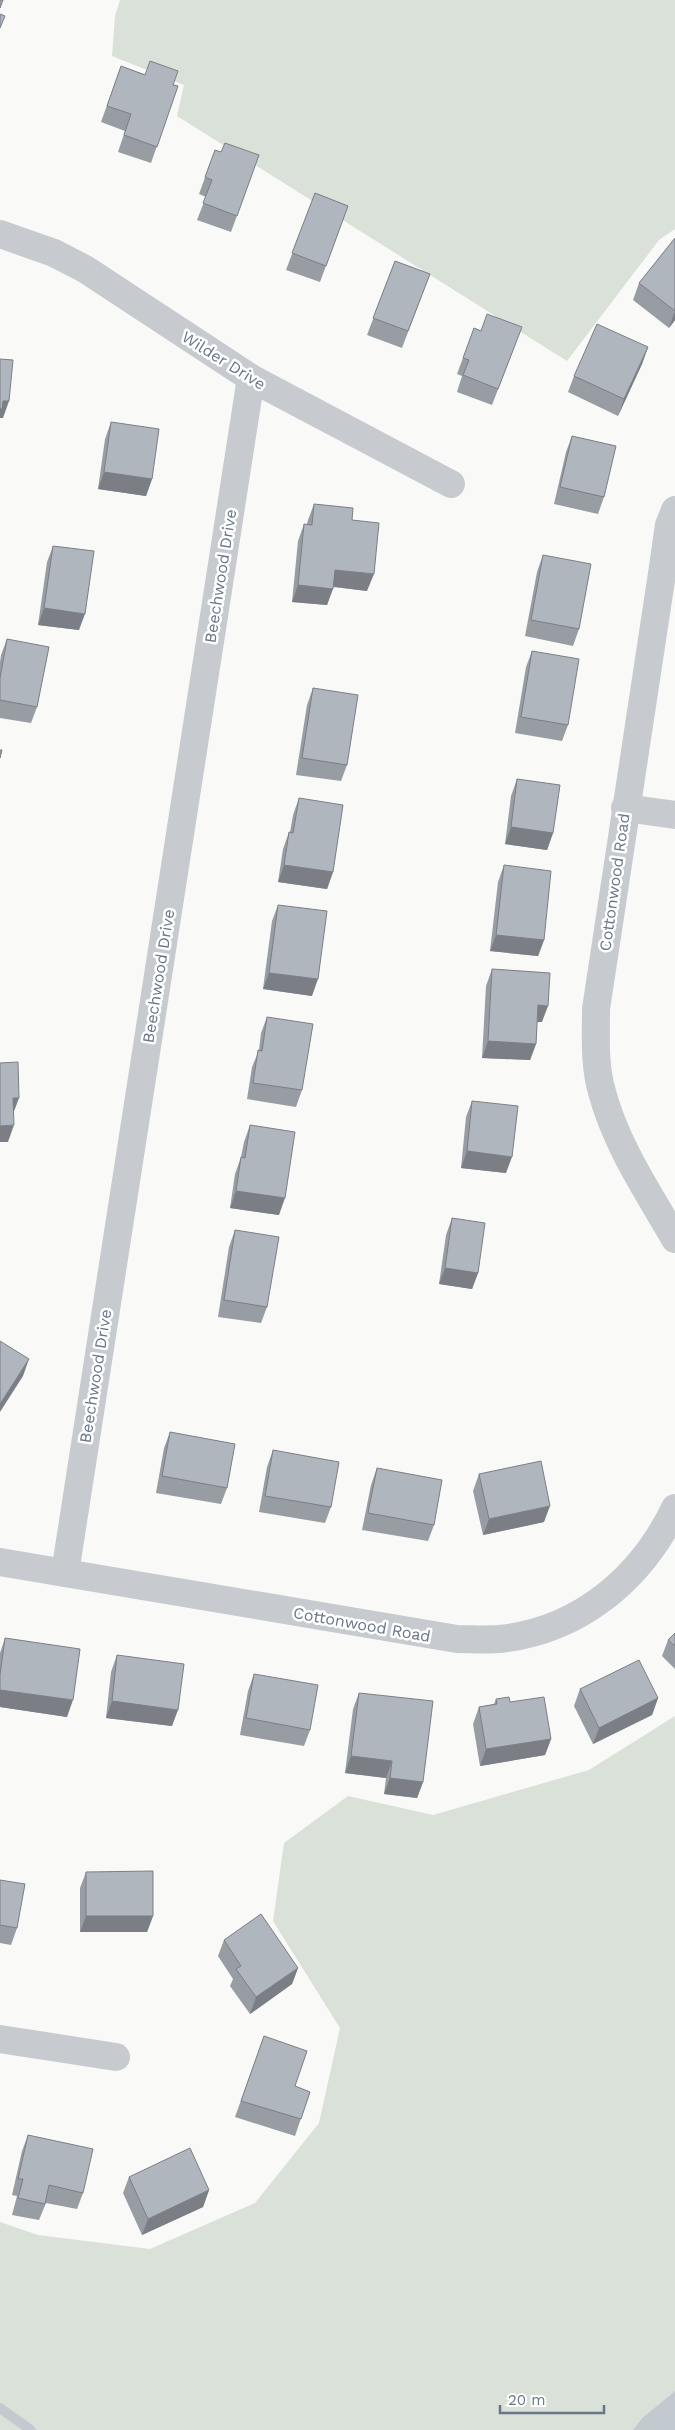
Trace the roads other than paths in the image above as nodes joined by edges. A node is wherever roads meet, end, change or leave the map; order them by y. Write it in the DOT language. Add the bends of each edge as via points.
graph roads {
  1 [pos="0,234"];
  2 [pos="251,378"];
  3 [pos="451,484"];
  4 [pos="675,510"];
  5 [pos="624,808"];
  6 [pos="675,815"];
  7 [pos="675,1239"];
  8 [pos="675,1508"];
  9 [pos="0,1562"];
  10 [pos="65,1573"];
  11 [pos="0,2039"];
  12 [pos="116,2057"];
  1 -- 2 [label="street, Wilder Drive" via="54,253 85,269"];
  2 -- 3 [label="street, Wilder Drive"];
  2 -- 10 [label="street, Beechwood Drive"];
  4 -- 5 [label="street, Cottonwood Road" via="670,524"];
  5 -- 6 [label="street"];
  5 -- 7 [label="street, Cottonwood Road" via="596,1008 596,1055 601,1091 617,1136"];
  8 -- 10 [label="street, Cottonwood Road" via="643,1562 606,1596 570,1618 531,1633 499,1639 456,1640"];
  9 -- 10 [label="street, Cottonwood Road"];
  11 -- 12 [label="street"];
}
